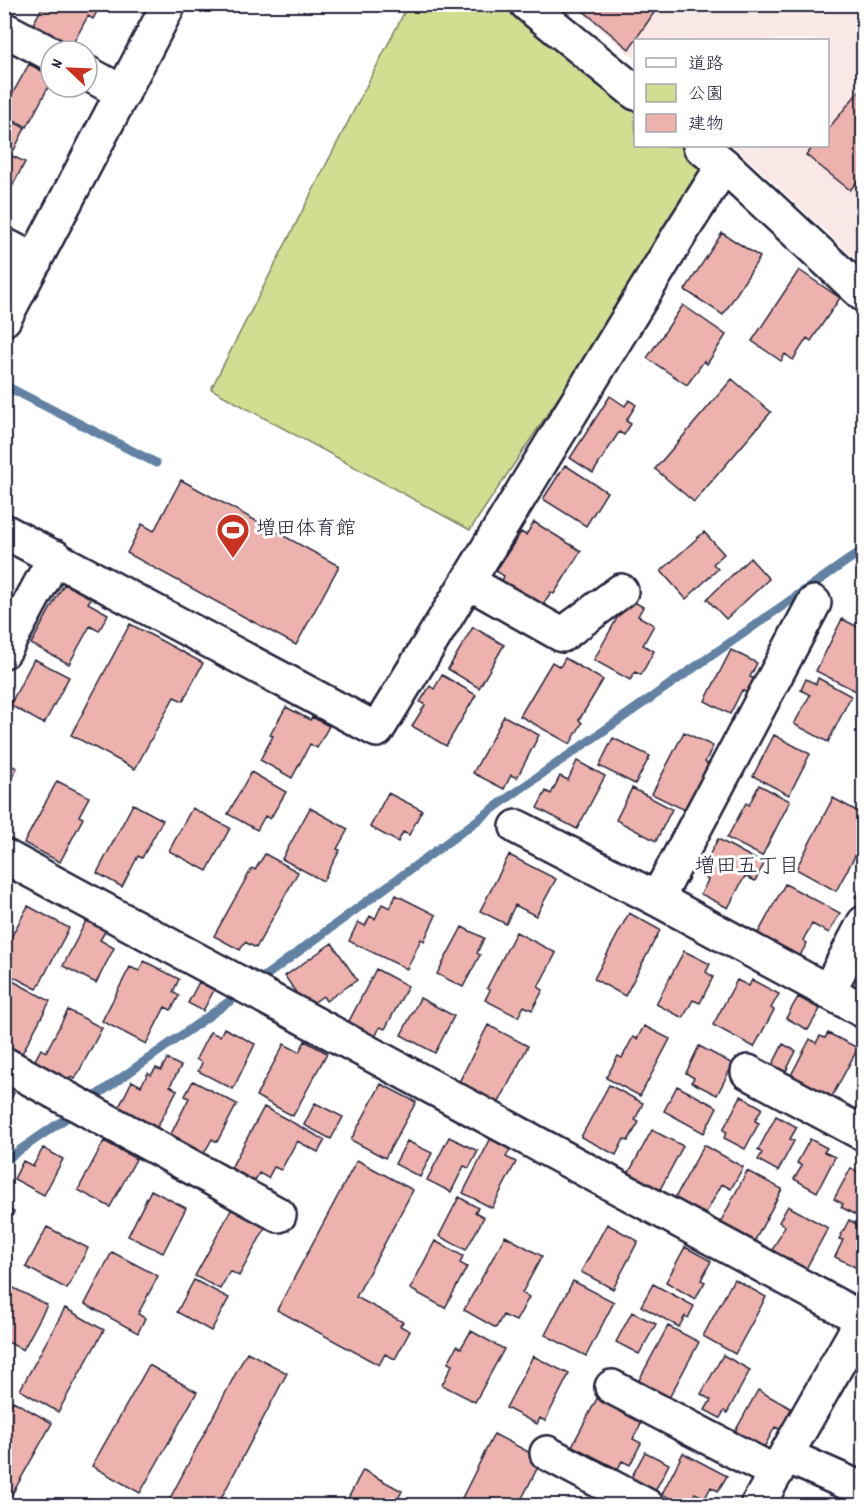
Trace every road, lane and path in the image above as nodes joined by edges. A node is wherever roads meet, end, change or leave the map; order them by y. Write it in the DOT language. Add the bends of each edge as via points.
graph roads {
  1 [pos="169,4"];
  2 [pos="527,4"];
  3 [pos="4,29"];
  4 [pos="39,48"];
  5 [pos="99,80"];
  6 [pos="634,91"];
  7 [pos="123,93"];
  8 [pos="712,155"];
  9 [pos="4,245"];
  10 [pos="35,261"];
  11 [pos="864,295"];
  12 [pos="4,320"];
  13 [pos="4,531"];
  14 [pos="55,557"];
  15 [pos="468,582"];
  16 [pos="621,591"];
  17 [pos="814,603"];
  18 [pos="4,651"];
  19 [pos="517,827"];
  20 [pos="4,856"];
  21 [pos="657,899"];
  22 [pos="864,923"];
  23 [pos="828,992"];
  24 [pos="864,1011"];
  25 [pos="4,1064"];
  26 [pos="748,1072"];
  27 [pos="864,1134"];
  28 [pos="279,1215"];
  29 [pos="863,1318"];
  30 [pos="612,1387"];
  31 [pos="547,1453"];
  32 [pos="781,1465"];
  33 [pos="864,1490"];
  34 [pos="647,1506"];
  35 [pos="757,1506"];
  1 -- 7 [label="street"];
  2 -- 6 [label="street"];
  3 -- 4 [label="street"];
  5 -- 7 [label="street"];
  7 -- 10 [label="street"];
  8 -- 11 [label="street"];
  8 -- 15 [label="street" via="680,234"];
  9 -- 10 [label="street"];
  10 -- 12 [label="street"];
  13 -- 14 [label="street"];
  14 -- 15 [label="street" via="377,730"];
  14 -- 18 [label="street"];
  15 -- 16 [label="street" via="562,635"];
  17 -- 21 [label="street"];
  19 -- 21 [label="street"];
  20 -- 29 [label="street"];
  21 -- 23 [label="street"];
  22 -- 23 [label="street"];
  23 -- 24 [label="street"];
  25 -- 28 [label="street"];
  26 -- 27 [label="street"];
  29 -- 32 [label="street"];
  30 -- 32 [label="street"];
  31 -- 34 [label="street"];
  32 -- 33 [label="street"];
  32 -- 35 [label="street"];
}
